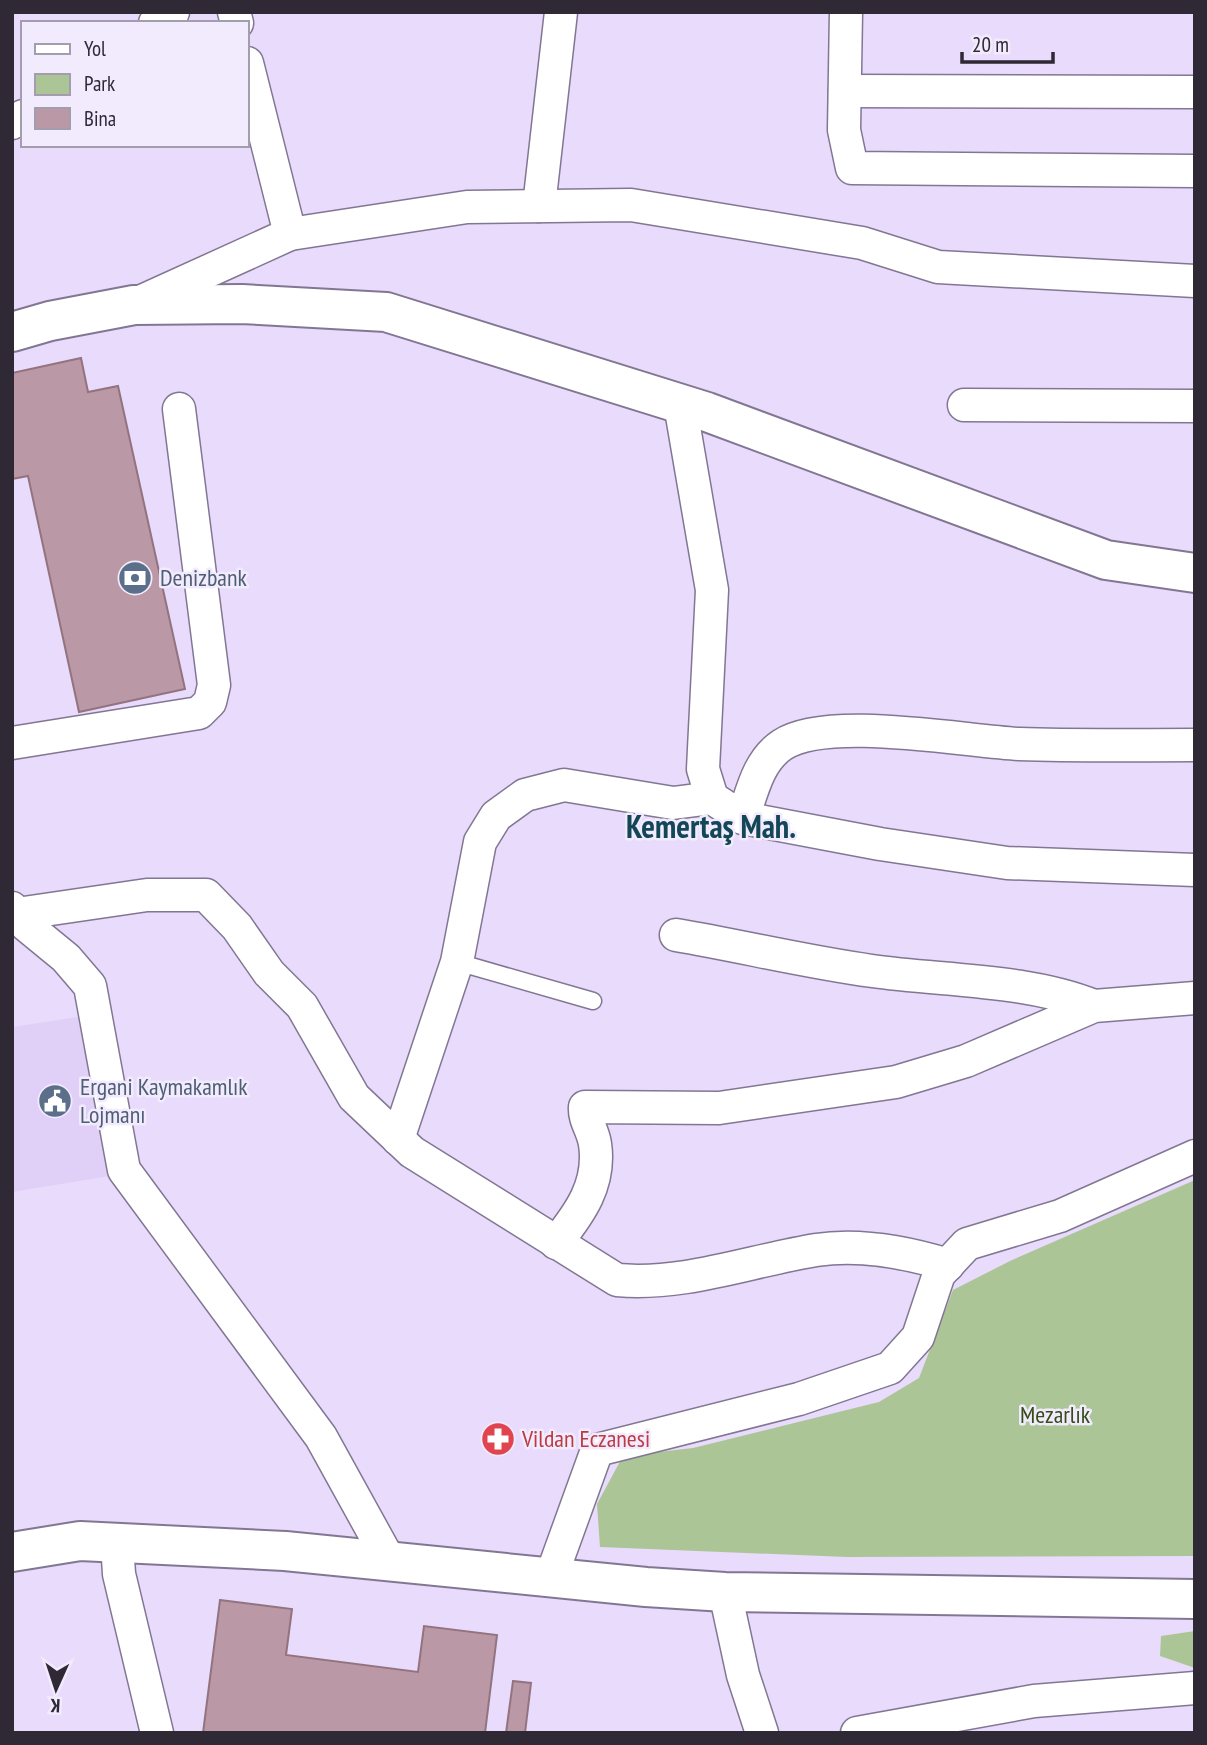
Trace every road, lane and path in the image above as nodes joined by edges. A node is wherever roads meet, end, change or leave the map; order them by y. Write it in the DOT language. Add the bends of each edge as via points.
graph roads {
  1 [pos="561,12"];
  2 [pos="846,12"];
  3 [pos="248,67"];
  4 [pos="845,91"];
  5 [pos="1195,92"];
  6 [pos="1195,171"];
  7 [pos="539,206"];
  8 [pos="290,234"];
  9 [pos="1195,281"];
  10 [pos="134,305"];
  11 [pos="12,332"];
  12 [pos="680,404"];
  13 [pos="964,405"];
  14 [pos="1195,406"];
  15 [pos="179,409"];
  16 [pos="1195,572"];
  17 [pos="12,743"];
  18 [pos="1195,745"];
  19 [pos="712,798"];
  20 [pos="743,818"];
  21 [pos="1195,870"];
  22 [pos="15,911"];
  23 [pos="676,935"];
  24 [pos="457,962"];
  25 [pos="1195,998"];
  26 [pos="593,1001"];
  27 [pos="1094,1006"];
  28 [pos="398,1139"];
  29 [pos="1195,1156"];
  30 [pos="556,1242"];
  31 [pos="948,1265"];
  32 [pos="117,1542"];
  33 [pos="12,1552"];
  34 [pos="390,1562"];
  35 [pos="551,1577"];
  36 [pos="724,1592"];
  37 [pos="1195,1599"];
  38 [pos="1195,1688"];
  39 [pos="157,1733"];
  40 [pos="762,1733"];
  41 [pos="857,1733"];
  1 -- 7 [label="street"];
  2 -- 4 [label="street"];
  3 -- 8 [label="street"];
  4 -- 5 [label="street"];
  4 -- 6 [label="street" via="844,130 852,168"];
  7 -- 8 [label="street" via="467,207"];
  7 -- 9 [label="street" via="631,205 862,243 938,267"];
  8 -- 10 [label="street"];
  10 -- 11 [label="main road"];
  10 -- 12 [label="main road" via="242,304 386,312"];
  12 -- 16 [label="main road" via="1105,560"];
  12 -- 19 [label="street" via="712,590 703,769"];
  13 -- 14 [label="street"];
  15 -- 17 [label="street" via="214,685 210,702 199,713"];
  18 -- 20 [label="street" via="1018,744 880,732 813,733 783,744 762,764"];
  19 -- 20 [label="street"];
  19 -- 24 [label="street" via="673,803 564,785 544,788 509,804 480,842"];
  20 -- 21 [label="street" via="1007,863"];
  22 -- 28 [label="street" via="147,895 206,895 302,1006 354,1097"];
  22 -- 34 [label="street" via="90,986 124,1170 321,1437"];
  23 -- 27 [label="street" via="869,971 1038,990"];
  24 -- 26 [label="lane"];
  24 -- 28 [label="street"];
  25 -- 27 [label="street"];
  27 -- 30 [label="street" via="967,1061 896,1082 719,1108 585,1107 596,1150 593,1183 582,1211"];
  28 -- 30 [label="street"];
  29 -- 31 [label="street" via="1059,1216 967,1244"];
  30 -- 31 [label="street" via="617,1280 649,1283 819,1250 900,1250"];
  31 -- 35 [label="street" via="939,1274 918,1337 890,1368 799,1399 597,1450"];
  32 -- 33 [label="main road" via="80,1541"];
  32 -- 34 [label="main road"];
  32 -- 39 [label="street" via="119,1574"];
  34 -- 35 [label="main road"];
  35 -- 36 [label="main road"];
  36 -- 37 [label="main road"];
  36 -- 40 [label="street"];
  38 -- 41 [label="street" via="1034,1701"];
}
